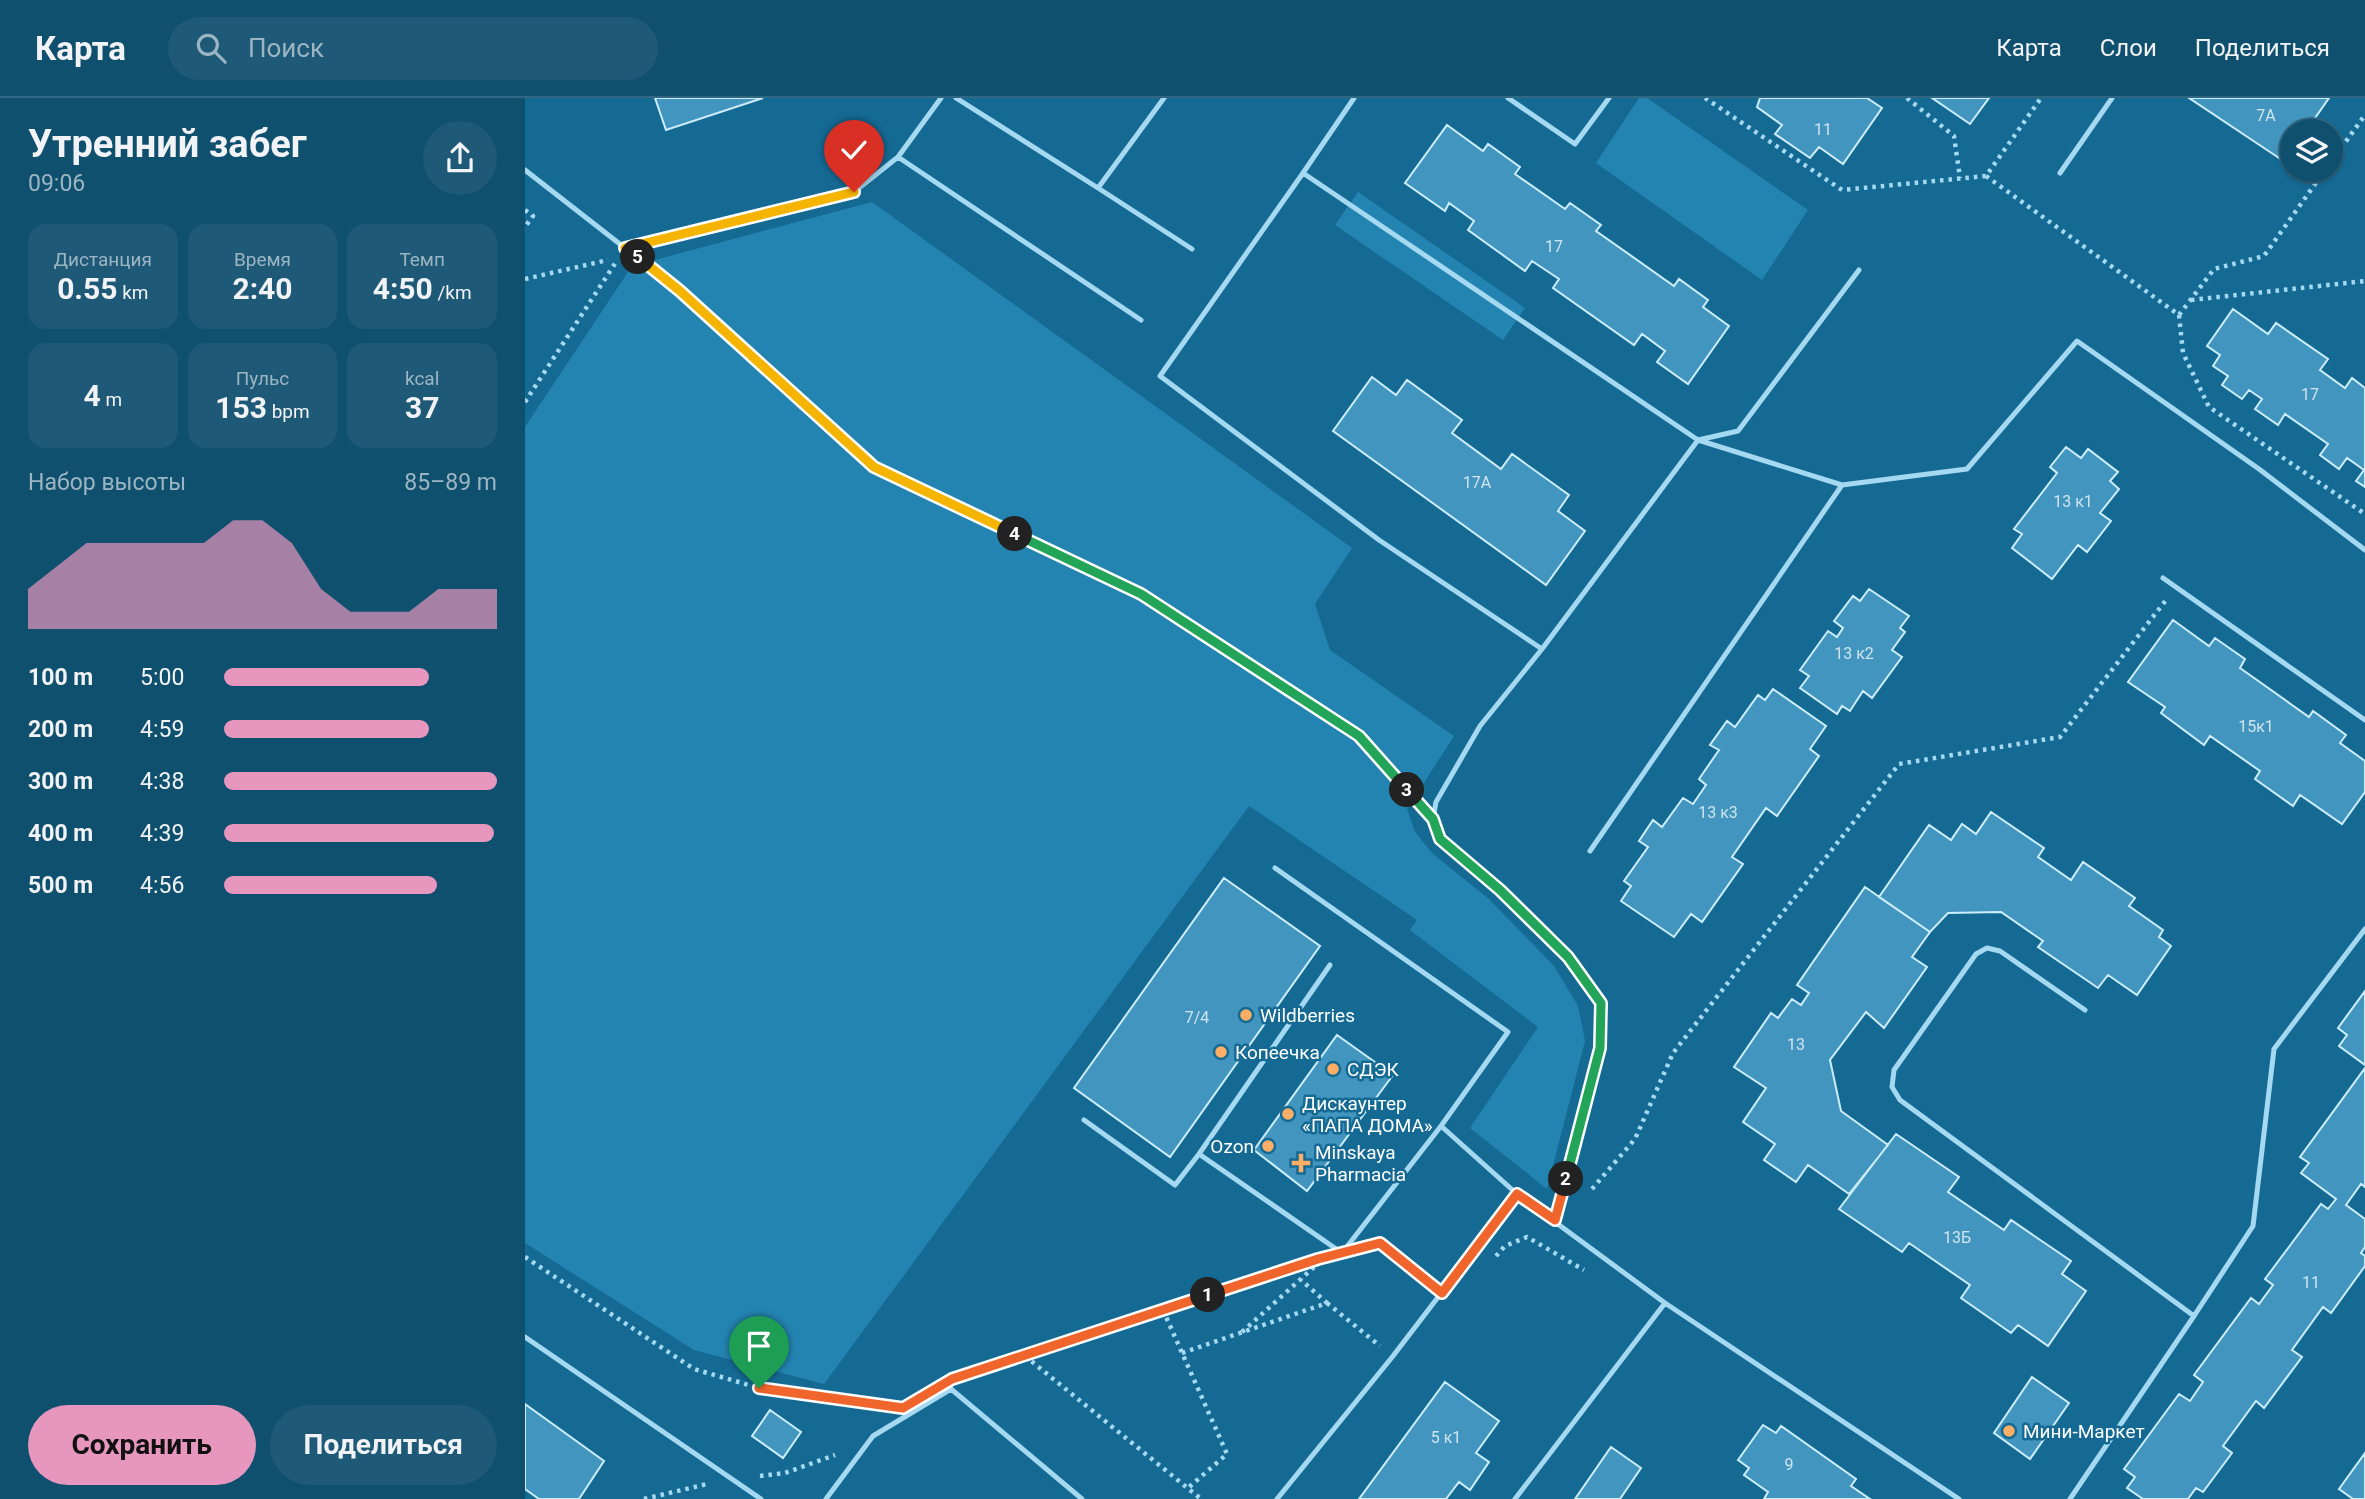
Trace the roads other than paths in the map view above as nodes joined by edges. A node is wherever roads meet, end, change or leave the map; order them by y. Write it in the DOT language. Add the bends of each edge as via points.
graph roads {
  1 [pos="941,98"];
  2 [pos="957,98"];
  3 [pos="1164,98"];
  4 [pos="1354,98"];
  5 [pos="1509,98"];
  6 [pos="1609,98"];
  7 [pos="2112,98"];
  8 [pos="898,157"];
  9 [pos="525,170"];
  10 [pos="1303,173"];
  11 [pos="2060,173"];
  12 [pos="1098,188"];
  13 [pos="1192,249"];
  14 [pos="1860,270"];
  15 [pos="1141,320"];
  16 [pos="1698,440"];
  17 [pos="1842,485"];
  18 [pos="2365,550"];
  19 [pos="2163,578"];
  20 [pos="1542,649"];
  21 [pos="2365,720"];
  22 [pos="1590,851"];
  23 [pos="1276,868"];
  24 [pos="2365,929"];
  25 [pos="1330,965"];
  26 [pos="2085,1010"];
  27 [pos="1084,1119"];
  28 [pos="1441,1126"];
  29 [pos="1199,1154"];
  30 [pos="1517,1194"];
  31 [pos="1555,1220"];
  32 [pos="1665,1303"];
  33 [pos="2194,1316"];
  34 [pos="525,1337"];
  35 [pos="761,1499"];
  36 [pos="826,1499"];
  37 [pos="1082,1499"];
  38 [pos="1277,1499"];
  39 [pos="1515,1499"];
  40 [pos="1958,1499"];
  41 [pos="2070,1499"];
  1 -- 8 [label="lane"];
  2 -- 12 [label="lane"];
  3 -- 12 [label="lane"];
  4 -- 10 [label="lane"];
  5 -- 6 [label="lane" via="1575,144"];
  7 -- 11 [label="lane"];
  8 -- 9 [label="lane" via="854,192 625,248"];
  8 -- 15 [label="lane"];
  10 -- 16 [label="lane"];
  10 -- 20 [label="lane" via="1160,376 1379,540"];
  12 -- 13 [label="lane"];
  14 -- 16 [label="lane" via="1738,431"];
  16 -- 17 [label="lane"];
  16 -- 20 [label="lane"];
  17 -- 18 [label="lane" via="1967,469 2077,341"];
  17 -- 22 [label="lane"];
  19 -- 21 [label="lane"];
  20 -- 31 [label="lane" via="1480,726 1436,802 1433,819 1440,839 1568,957 1601,1003 1600,1048"];
  23 -- 28 [label="lane" via="1508,1032"];
  24 -- 33 [label="lane" via="2274,1049 2253,1226"];
  25 -- 29 [label="lane"];
  26 -- 33 [label="lane" via="2000,951 1987,948 1976,954 1894,1070 1892,1087 1900,1100"];
  27 -- 29 [label="lane" via="1175,1185"];
  28 -- 29 [label="lane" via="1342,1253"];
  28 -- 30 [label="lane"];
  30 -- 31 [label="lane"];
  30 -- 38 [label="lane"];
  31 -- 32 [label="lane"];
  32 -- 39 [label="lane"];
  32 -- 40 [label="lane"];
  33 -- 41 [label="lane"];
  34 -- 35 [label="lane"];
  36 -- 37 [label="lane" via="873,1436 951,1389"];
}
